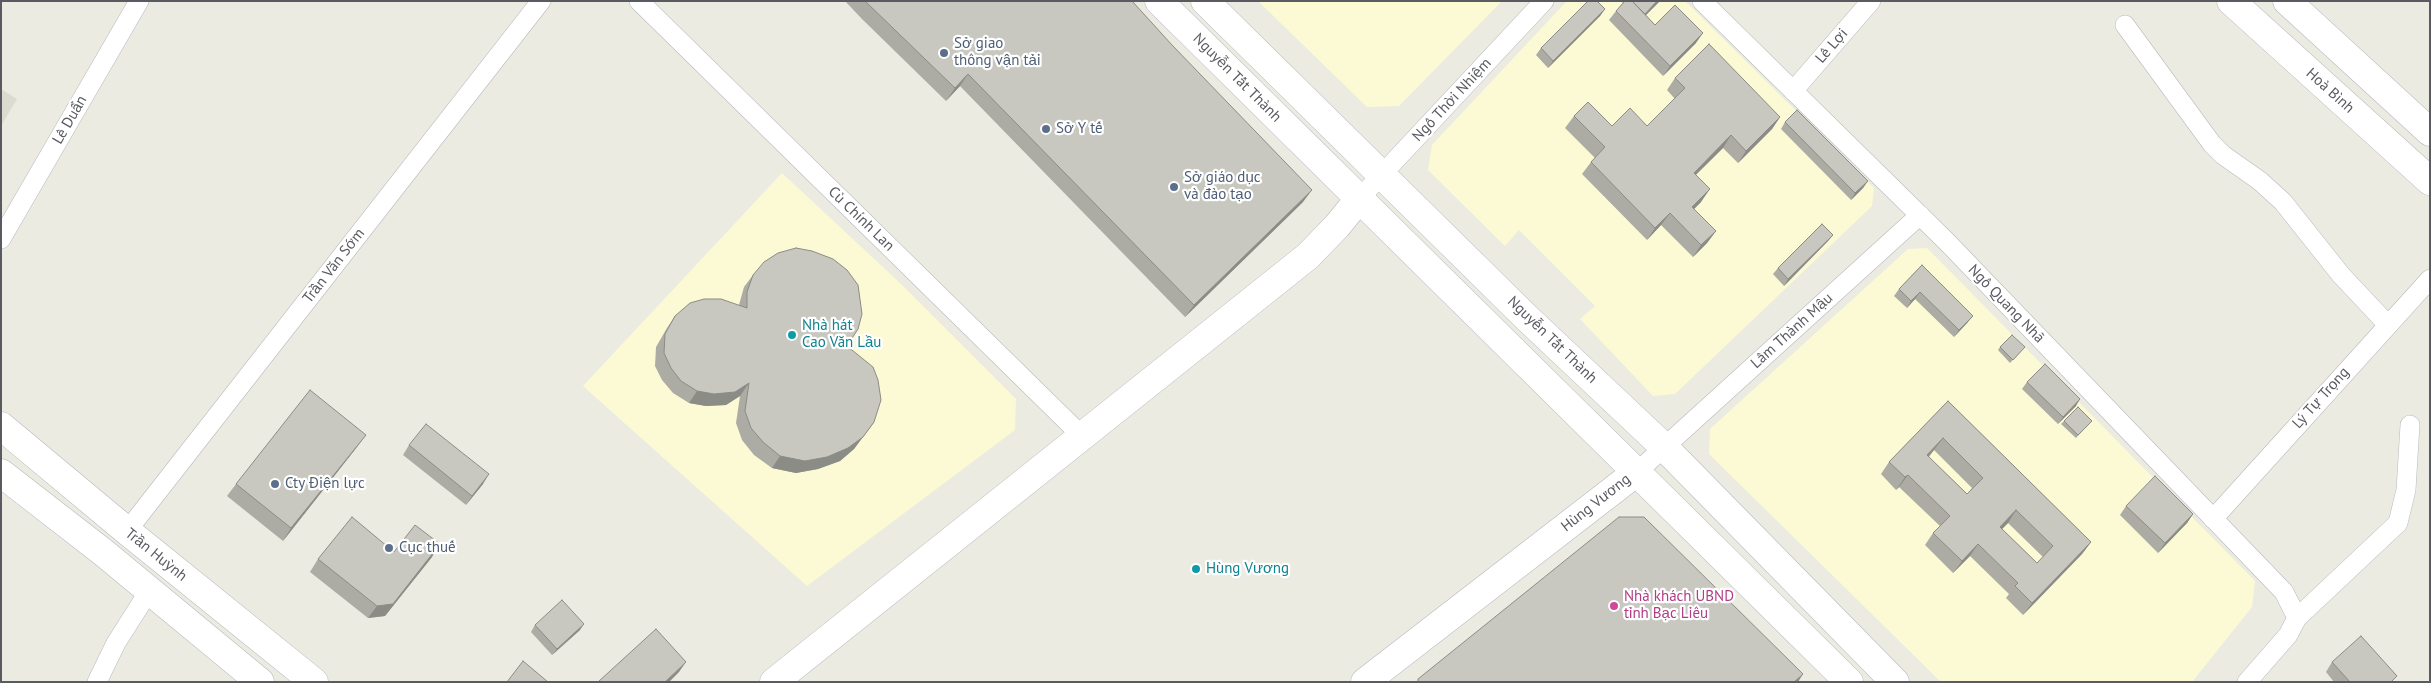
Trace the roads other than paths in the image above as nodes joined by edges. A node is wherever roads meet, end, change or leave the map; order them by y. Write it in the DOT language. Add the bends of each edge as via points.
graph roads {
  1 [pos="139,1"];
  2 [pos="541,1"];
  3 [pos="639,1"];
  4 [pos="1205,1"];
  5 [pos="1544,1"];
  6 [pos="1702,1"];
  7 [pos="1871,1"];
  8 [pos="2231,1"];
  9 [pos="2287,1"];
  10 [pos="1171,5"];
  11 [pos="2125,25"];
  12 [pos="1793,91"];
  13 [pos="2430,132"];
  14 [pos="1383,174"];
  15 [pos="2430,181"];
  16 [pos="1359,199"];
  17 [pos="1920,215"];
  18 [pos="1,239"];
  19 [pos="2430,279"];
  20 [pos="1527,318"];
  21 [pos="2388,324"];
  22 [pos="1505,341"];
  23 [pos="2410,425"];
  24 [pos="1,426"];
  25 [pos="1082,436"];
  26 [pos="1664,447"];
  27 [pos="1638,471"];
  28 [pos="1,473"];
  29 [pos="2213,519"];
  30 [pos="127,531"];
  31 [pos="149,591"];
  32 [pos="2297,618"];
  33 [pos="1861,648"];
  34 [pos="1844,676"];
  35 [pos="1366,681"];
  36 [pos="97,682"];
  37 [pos="260,682"];
  38 [pos="314,682"];
  39 [pos="774,682"];
  40 [pos="1896,682"];
  41 [pos="2247,682"];
  1 -- 18 [label="street, Lê Duẩn"];
  2 -- 30 [label="street, Trần Văn Sớm"];
  3 -- 25 [label="street, Cù Chính Lan"];
  4 -- 14 [label="street, Nguyễn Tất Thành"];
  5 -- 14 [label="street, Ngô Thời Nhiệm"];
  6 -- 12 [label="street, Ngô Quang Nhã"];
  7 -- 12 [label="street, Lê Lợi"];
  8 -- 15 [label="street, Hoà Bình"];
  9 -- 13 [label="street"];
  10 -- 16 [label="street, Nguyễn Tất Thành"];
  11 -- 21 [label="street" via="2212,144 2283,202 2342,275"];
  12 -- 17 [label="street, Ngô Quang Nhã"];
  14 -- 16 [label="street, Ngô Thời Nhiệm"];
  14 -- 20 [label="street, Nguyễn Tất Thành"];
  16 -- 22 [label="street, Nguyễn Tất Thành"];
  16 -- 25 [label="street" via="1308,256"];
  17 -- 26 [label="street, Lâm Thành Mậu"];
  17 -- 29 [label="street, Ngô Quang Nhã"];
  19 -- 21 [label="street, Lý Tự Trọng"];
  20 -- 22 [label="street"];
  20 -- 26 [label="street, Nguyễn Tất Thành"];
  21 -- 29 [label="street, Lý Tự Trọng"];
  22 -- 27 [label="street, Nguyễn Tất Thành"];
  23 -- 32 [label="street" via="2406,490 2398,522"];
  24 -- 30 [label="street, Trần Huỳnh"];
  25 -- 39 [label="street"];
  26 -- 27 [label="street, Lâm Thành Mậu"];
  26 -- 33 [label="street, Nguyễn Tất Thành"];
  27 -- 34 [label="street, Nguyễn Tất Thành"];
  27 -- 35 [label="street, Hùng Vương"];
  28 -- 31 [label="street"];
  29 -- 32 [label="street, Ngô Quang Nhã" via="2284,592"];
  30 -- 38 [label="street, Trần Huỳnh"];
  31 -- 36 [label="street" via="116,643"];
  31 -- 37 [label="street"];
  32 -- 41 [label="street" via="2288,635"];
  33 -- 34 [label="street"];
  33 -- 40 [label="street, Nguyễn Tất Thành"];
}
